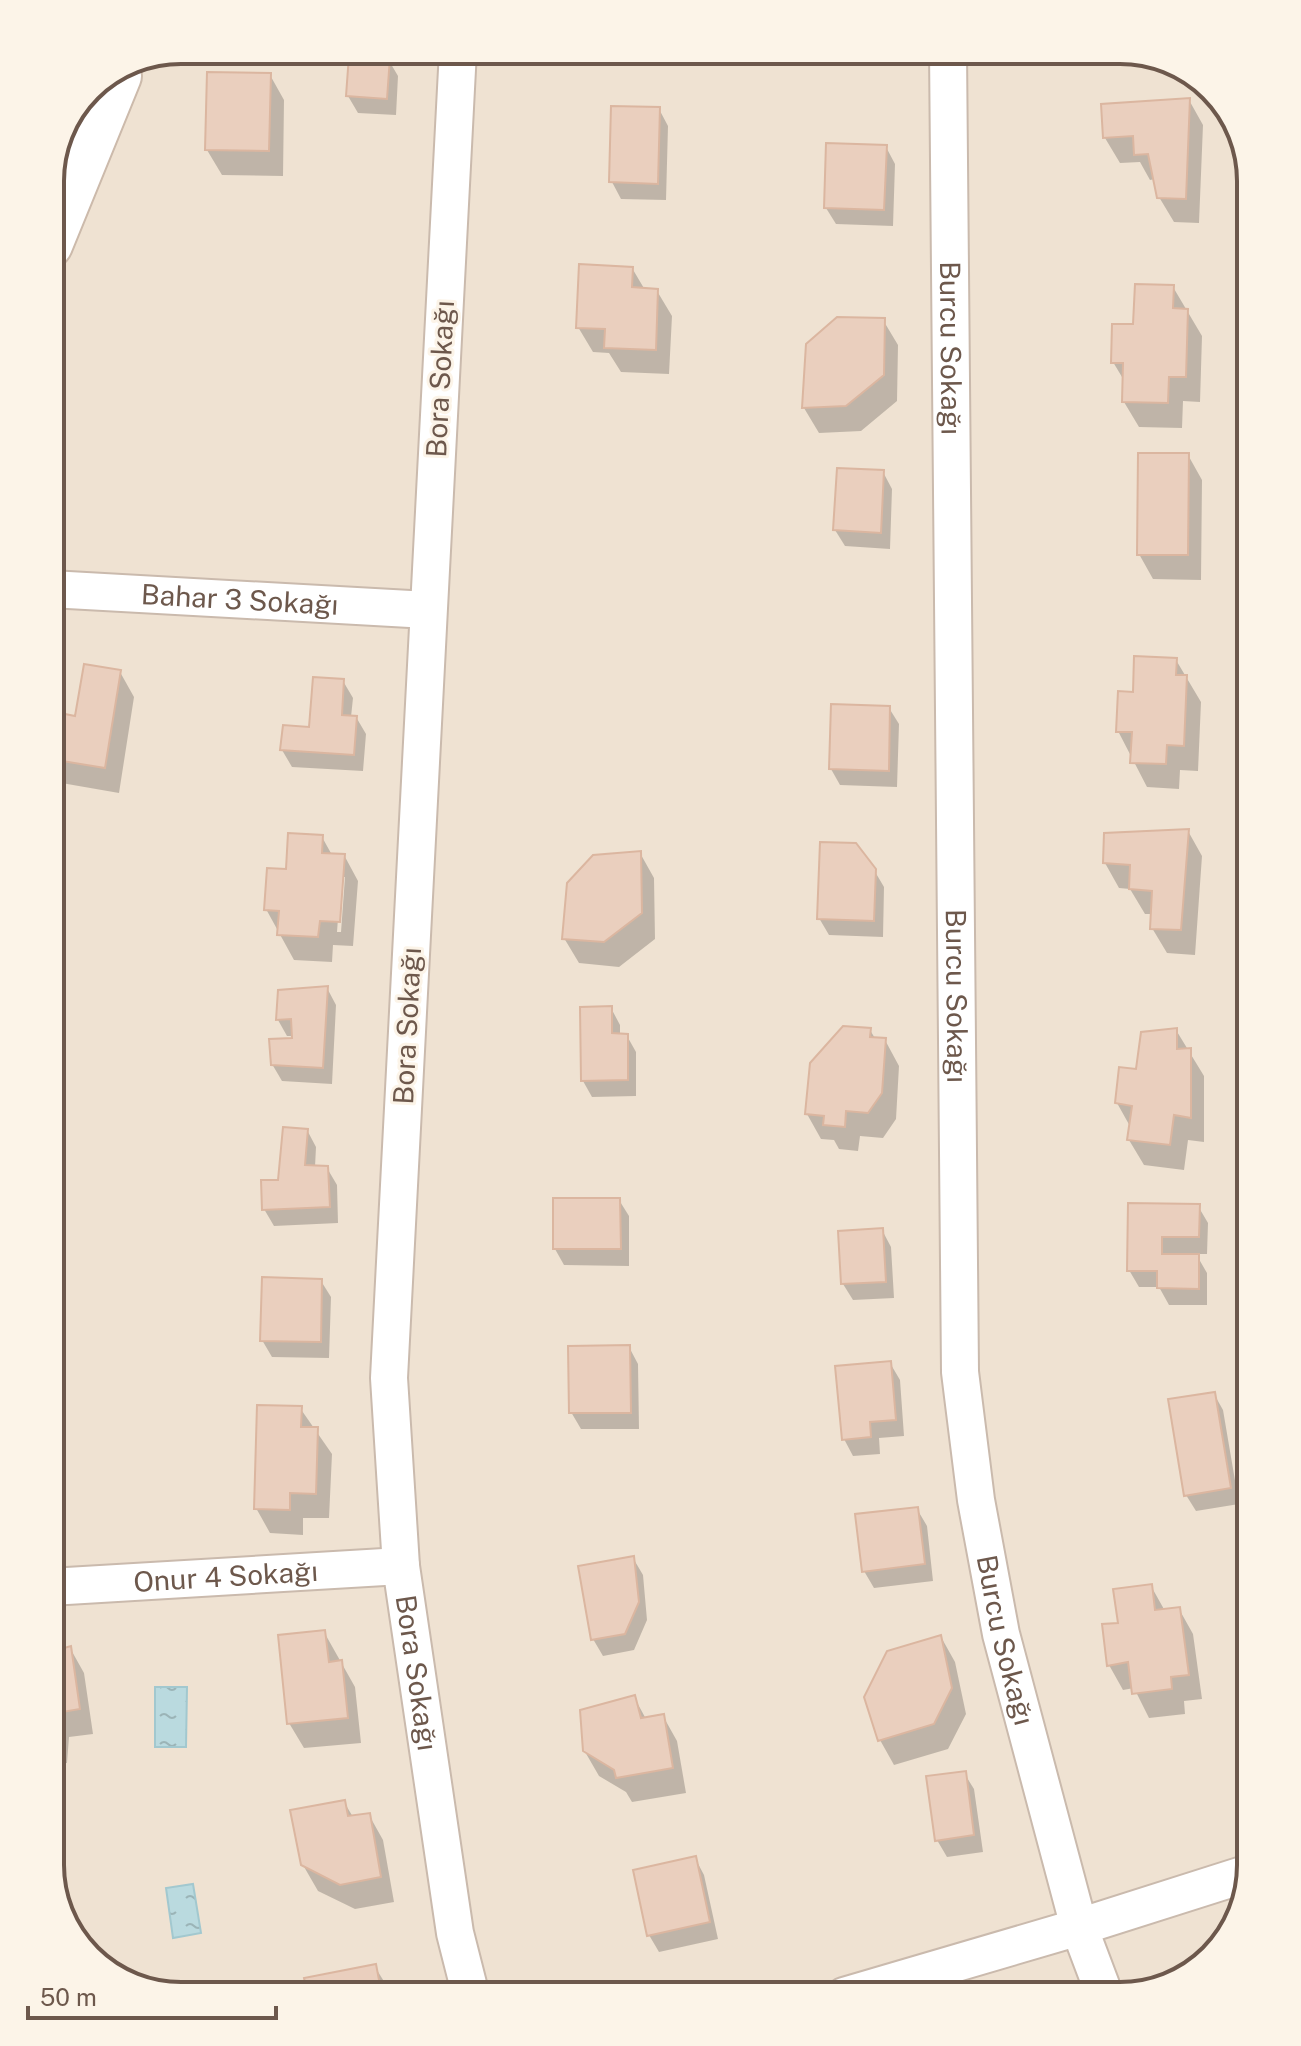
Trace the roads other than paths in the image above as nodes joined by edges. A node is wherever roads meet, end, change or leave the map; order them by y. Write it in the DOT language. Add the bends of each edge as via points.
graph roads {
  1 [pos="457,64"];
  2 [pos="948,64"];
  3 [pos="115,85"];
  4 [pos="64,211"];
  5 [pos="64,590"];
  6 [pos="428,610"];
  7 [pos="401,1566"];
  8 [pos="64,1586"];
  9 [pos="1236,1877"];
  10 [pos="1079,1927"];
  11 [pos="467,1982"];
  12 [pos="892,1982"];
  13 [pos="1100,1982"];
  1 -- 6 [label="street, Bora Sokağı"];
  2 -- 10 [label="street, Burcu Sokağı" via="960,1372 1001,1634"];
  3 -- 4 [label="street"];
  5 -- 6 [label="street, Bahar 3 Sokağı"];
  6 -- 7 [label="street, Bora Sokağı" via="389,1378"];
  7 -- 8 [label="street, Onur 4 Sokağı"];
  7 -- 11 [label="street, Bora Sokağı" via="455,1933"];
  9 -- 10 [label="street"];
  10 -- 12 [label="street"];
  10 -- 13 [label="street, Burcu Sokağı"];
}
